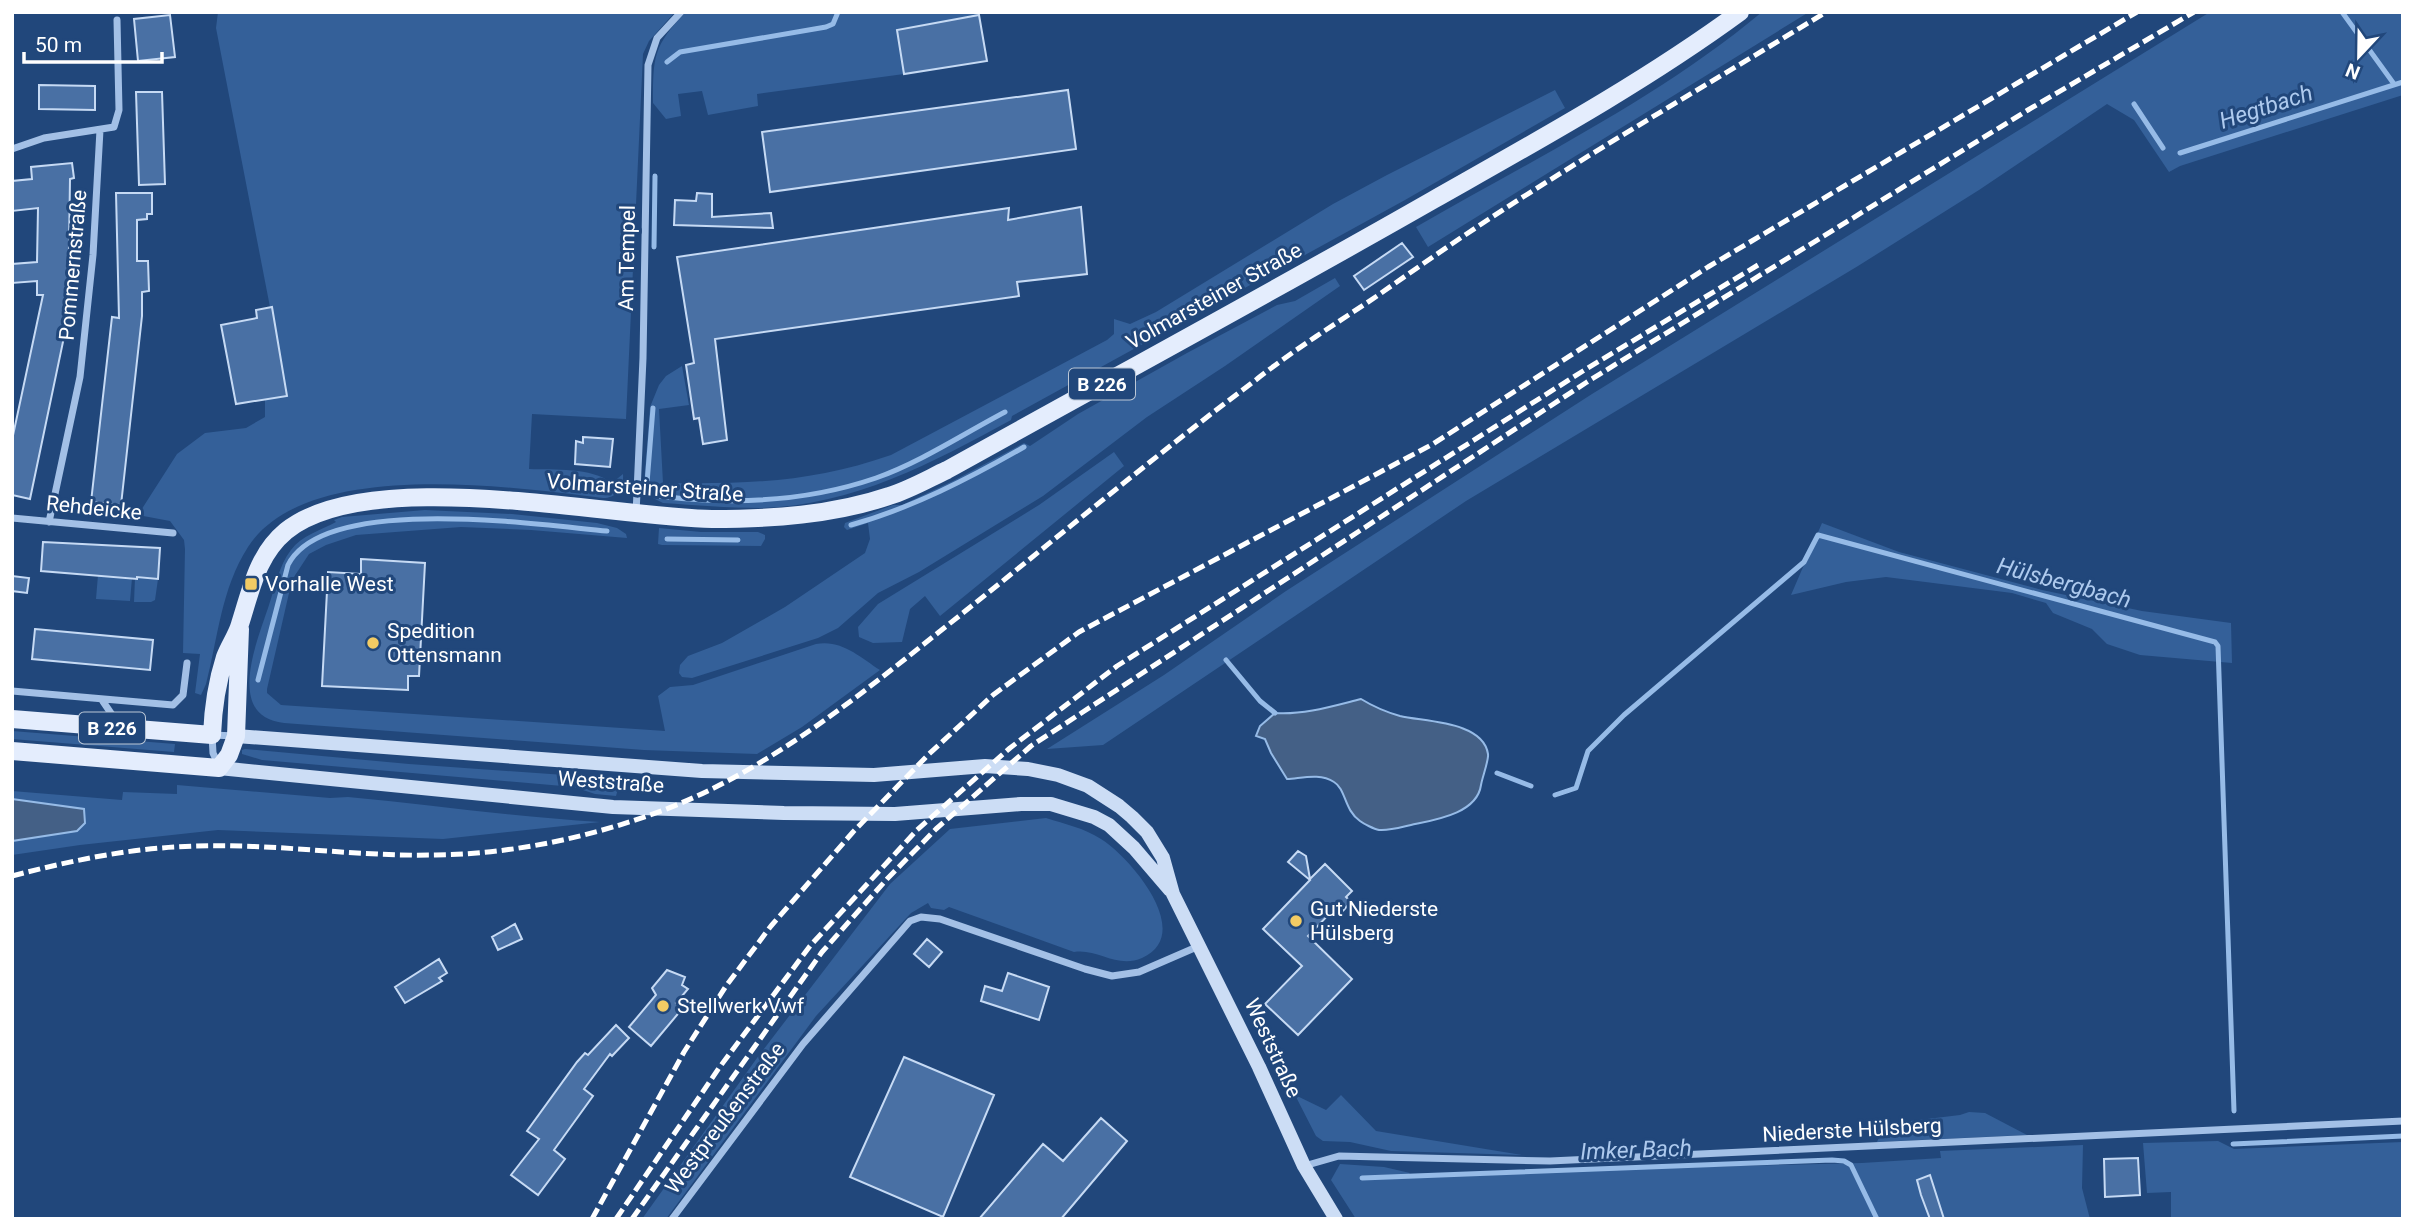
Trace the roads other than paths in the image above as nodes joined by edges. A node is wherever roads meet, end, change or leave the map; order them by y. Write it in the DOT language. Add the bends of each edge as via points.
graph roads {
  1 [pos="681,12"];
  2 [pos="1740,12"];
  3 [pos="117,20"];
  4 [pos="100,130"];
  5 [pos="12,149"];
  6 [pos="636,514"];
  7 [pos="12,518"];
  8 [pos="49,522"];
  9 [pos="173,533"];
  10 [pos="240,626"];
  11 [pos="187,663"];
  12 [pos="12,691"];
  13 [pos="102,700"];
  14 [pos="12,719"];
  15 [pos="122,728"];
  16 [pos="212,735"];
  17 [pos="236,736"];
  18 [pos="12,751"];
  19 [pos="219,768"];
  20 [pos="1173,894"];
  21 [pos="1199,946"];
  22 [pos="2403,1121"];
  23 [pos="1304,1166"];
  24 [pos="672,1219"];
  25 [pos="1336,1219"];
  1 -- 6 [label="street, Am Tempel" via="657,38 648,65"];
  2 -- 6 [label="main road, Volmarsteiner Straße / B 226" via="1650,74 1518,152 902,491 805,514 712,519"];
  3 -- 4 [label="street" via="119,110 114,127"];
  4 -- 5 [label="street" via="44,138"];
  4 -- 8 [label="street, Pommernstraße" via="80,377"];
  6 -- 10 [label="main road, Volmarsteiner Straße / B 226" via="452,498 334,507 287,530 269,549 251,584"];
  7 -- 8 [label="street, Rehdeicke"];
  8 -- 9 [label="street, Rehdeicke"];
  10 -- 16 [label="main road, Volmarsteiner Straße / B 226" via="224,661"];
  10 -- 17 [label="main road, Volmarsteiner Straße / B 226"];
  11 -- 13 [label="street" via="183,695 173,705"];
  12 -- 13 [label="street"];
  13 -- 15 [label="street"];
  14 -- 15 [label="main road, Weststraße / B 226"];
  15 -- 16 [label="main road, Weststraße / B 226"];
  16 -- 17 [label="street, Weststraße"];
  16 -- 19 [label="street, Volmarsteiner Straße"];
  17 -- 19 [label="main road, Volmarsteiner Straße / B 226"];
  17 -- 20 [label="street, Weststraße" via="702,771 847,775 985,766 1028,769 1088,786 1126,811 1147,832 1163,858"];
  18 -- 19 [label="main road, Weststraße / B 226"];
  19 -- 20 [label="street, Weststraße" via="612,807 895,814 1051,804 1109,825"];
  20 -- 21 [label="street, Weststraße"];
  21 -- 23 [label="street, Weststraße"];
  21 -- 24 [label="street, Westpreußenstraße" via="1139,972 1112,976 940,919 910,921 803,1044"];
  22 -- 23 [label="street, Niederste Hülsberg" via="1550,1161 1339,1156"];
  23 -- 25 [label="street, Weststraße"];
}
